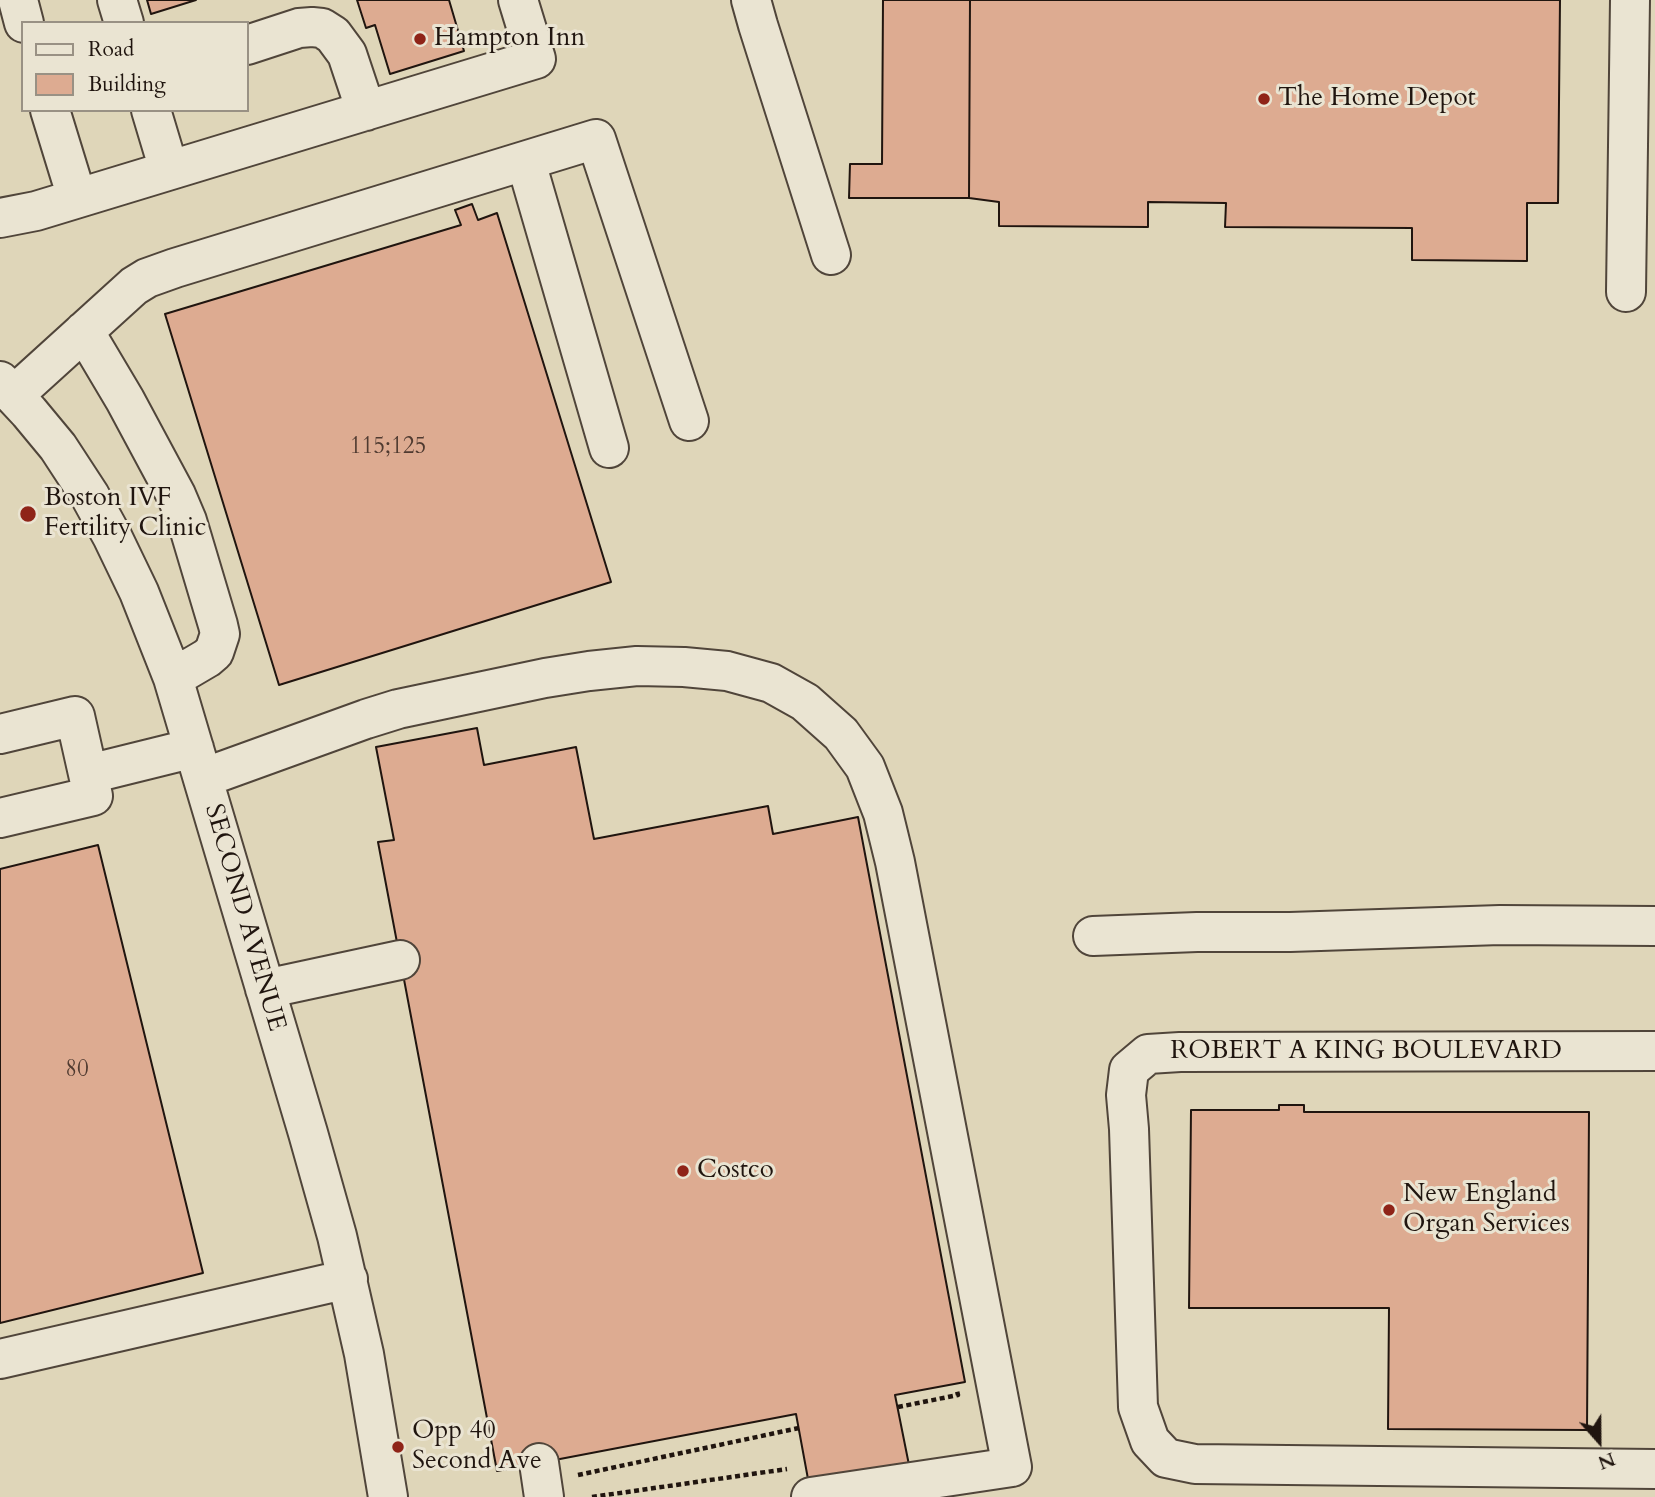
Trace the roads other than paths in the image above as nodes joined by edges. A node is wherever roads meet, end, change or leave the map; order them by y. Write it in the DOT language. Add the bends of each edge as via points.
graph roads {
  1 [pos="18,0"];
  2 [pos="117,0"];
  3 [pos="518,0"];
  4 [pos="751,0"];
  5 [pos="1630,0"];
  6 [pos="23,21"];
  7 [pos="123,21"];
  8 [pos="248,45"];
  9 [pos="366,111"];
  10 [pos="51,112"];
  11 [pos="152,112"];
  12 [pos="526,162"];
  13 [pos="169,170"];
  14 [pos="77,198"];
  15 [pos="0,218"];
  16 [pos="831,255"];
  17 [pos="1626,292"];
  18 [pos="84,331"];
  19 [pos="7,388"];
  20 [pos="690,421"];
  21 [pos="609,448"];
  22 [pos="173,678"];
  23 [pos="0,734"];
  24 [pos="199,763"];
  25 [pos="89,774"];
  26 [pos="0,818"];
  27 [pos="1655,926"];
  28 [pos="1093,936"];
  29 [pos="400,960"];
  30 [pos="265,989"];
  31 [pos="1655,1051"];
  32 [pos="348,1279"];
  33 [pos="0,1359"];
  34 [pos="1655,1469"];
  35 [pos="802,1483"];
  36 [pos="388,1497"];
  1 -- 6 [label="street"];
  2 -- 7 [label="street"];
  3 -- 9 [label="street" via="536,59"];
  4 -- 16 [label="street"];
  5 -- 17 [label="street"];
  8 -- 9 [label="street" via="299,28 322,28 347,54"];
  9 -- 13 [label="street"];
  10 -- 14 [label="street"];
  11 -- 13 [label="street"];
  12 -- 18 [label="street" via="159,273 134,286"];
  12 -- 20 [label="street" via="596,139"];
  12 -- 21 [label="street"];
  13 -- 14 [label="street"];
  14 -- 15 [label="street"];
  18 -- 19 [label="street"];
  18 -- 22 [label="street" via="176,495 218,625 214,652"];
  19 -- 22 [label="street, SECOND AVENUE" via="70,463 96,506 139,592"];
  22 -- 24 [label="street, SECOND AVENUE"];
  23 -- 25 [label="street" via="75,716"];
  24 -- 25 [label="street"];
  24 -- 30 [label="street, SECOND AVENUE"];
  24 -- 35 [label="street" via="398,709 545,678 637,666 727,671 771,683 805,702 841,734 864,767 883,813 895,862 1012,1467"];
  25 -- 26 [label="street" via="93,796"];
  27 -- 28 [label="street" via="1500,925"];
  29 -- 30 [label="street"];
  30 -- 32 [label="street, SECOND AVENUE"];
  31 -- 34 [label="street, ROBERT A KING BOULEVARD" via="1148,1054 1129,1070 1126,1094 1138,1407 1150,1441 1166,1458 1195,1464"];
  32 -- 33 [label="street"];
  32 -- 36 [label="street, SECOND AVENUE"];
}
